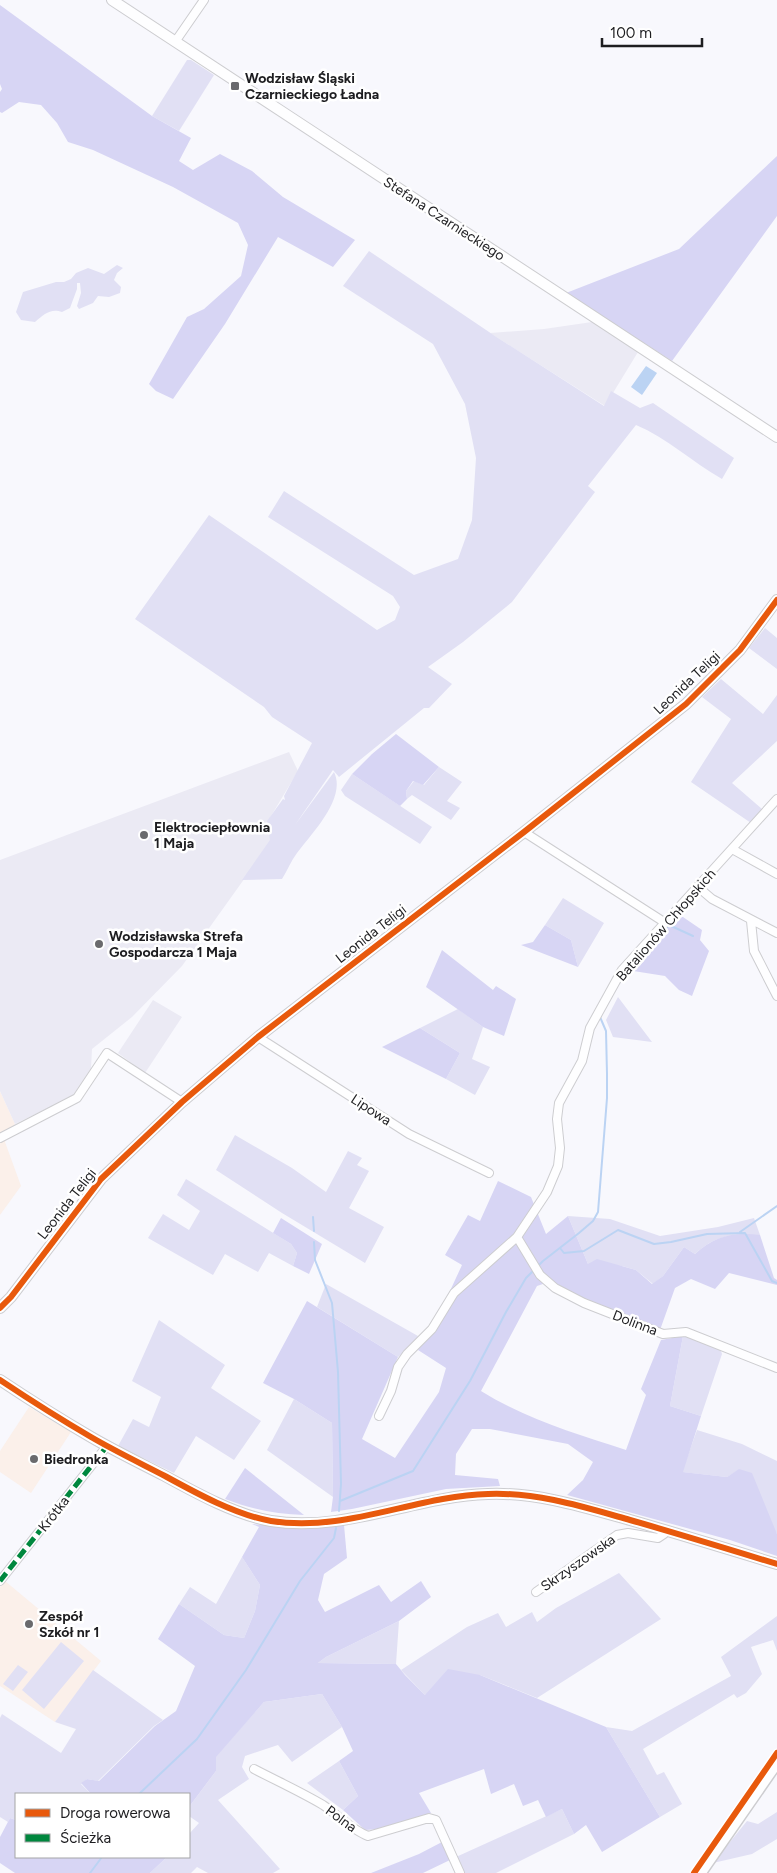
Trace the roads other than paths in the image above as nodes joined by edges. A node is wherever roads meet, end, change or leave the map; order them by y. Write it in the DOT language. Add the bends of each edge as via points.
graph roads {
  1 [pos="112,0"];
  2 [pos="204,0"];
  3 [pos="175,42"];
  4 [pos="777,437"];
  5 [pos="777,600"];
  6 [pos="777,799"];
  7 [pos="524,832"];
  8 [pos="732,848"];
  9 [pos="777,874"];
  10 [pos="698,887"];
  11 [pos="751,921"];
  12 [pos="664,922"];
  13 [pos="777,933"];
  14 [pos="777,996"];
  15 [pos="258,1037"];
  16 [pos="182,1102"];
  17 [pos="0,1138"];
  18 [pos="489,1173"];
  19 [pos="517,1237"];
  20 [pos="0,1308"];
  21 [pos="777,1368"];
  22 [pos="0,1380"];
  23 [pos="379,1416"];
  24 [pos="107,1446"];
  25 [pos="664,1530"];
  26 [pos="777,1564"];
  27 [pos="0,1581"];
  28 [pos="536,1592"];
  29 [pos="777,1762"];
  30 [pos="254,1769"];
  31 [pos="460,1873"];
  32 [pos="700,1873"];
  1 -- 3 [label="street, Stefana Czarnieckiego"];
  2 -- 3 [label="street"];
  3 -- 4 [label="street, Stefana Czarnieckiego"];
  5 -- 7 [label="street, Leonida Teligi" via="740,650 686,704"];
  6 -- 8 [label="street, Batalionów Chłopskich"];
  7 -- 12 [label="street"];
  7 -- 15 [label="street, Leonida Teligi"];
  8 -- 9 [label="street"];
  8 -- 10 [label="street, Batalionów Chłopskich"];
  10 -- 11 [label="street" via="712,899"];
  10 -- 12 [label="street, Batalionów Chłopskich"];
  11 -- 13 [label="street"];
  11 -- 14 [label="street" via="754,951"];
  12 -- 19 [label="street, Batalionów Chłopskich" via="622,970 590,1028 582,1061 559,1103 558,1166 548,1192"];
  15 -- 16 [label="street, Leonida Teligi"];
  15 -- 18 [label="street, Lipowa" via="409,1134"];
  16 -- 17 [label="street" via="107,1053 77,1098"];
  16 -- 20 [label="street, Leonida Teligi" via="102,1180"];
  19 -- 21 [label="street, Dolinna" via="540,1275 555,1288 584,1304 663,1334 686,1332"];
  19 -- 23 [label="street, Batalionów Chłopskich" via="454,1293 432,1329 398,1367"];
  22 -- 24 [label="street"];
  24 -- 25 [label="street" via="190,1490 248,1515 270,1520 292,1523 340,1521 429,1501 488,1494 572,1503"];
  24 -- 27 [label="street, Krótka"];
  25 -- 26 [label="street"];
  25 -- 28 [label="street, Skrzyszowska" via="658,1538 628,1533 617,1535"];
  29 -- 32 [label="main road"];
  30 -- 31 [label="street, Polna" via="321,1804 368,1836 429,1818 436,1820"];
}
